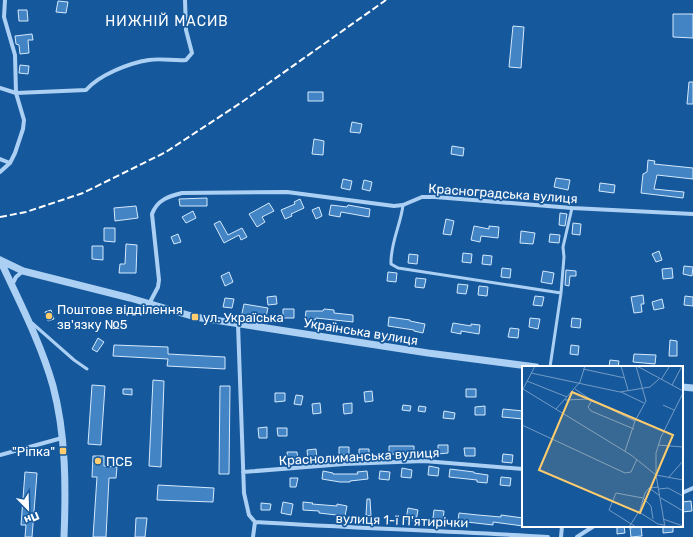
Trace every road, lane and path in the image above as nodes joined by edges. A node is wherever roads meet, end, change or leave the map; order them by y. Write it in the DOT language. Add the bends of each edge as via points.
graph roads {
  1 [pos="185,0"];
  2 [pos="3,1"];
  3 [pos="0,88"];
  4 [pos="16,93"];
  5 [pos="0,159"];
  6 [pos="10,163"];
  7 [pos="0,172"];
  8 [pos="403,205"];
  9 [pos="572,208"];
  10 [pos="693,214"];
  11 [pos="0,260"];
  12 [pos="23,271"];
  13 [pos="12,286"];
  14 [pos="561,293"];
  15 [pos="149,304"];
  16 [pos="27,320"];
  17 [pos="238,324"];
  18 [pos="528,366"];
  19 [pos="550,366"];
  20 [pos="87,369"];
  21 [pos="683,387"];
  22 [pos="693,388"];
  23 [pos="62,438"];
  24 [pos="0,455"];
  25 [pos="522,469"];
  26 [pos="243,472"];
  27 [pos="693,488"];
  28 [pos="683,493"];
  29 [pos="255,522"];
  30 [pos="562,527"];
  31 [pos="592,527"];
  32 [pos="64,537"];
  33 [pos="253,537"];
  34 [pos="548,537"];
  35 [pos="561,537"];
  36 [pos="577,537"];
  1 -- 4 [label="street" via="186,30 192,53 186,60 150,60 127,65 103,77 86,90"];
  2 -- 4 [label="street" via="4,17 15,55"];
  3 -- 4 [label="street"];
  4 -- 6 [label="street" via="24,120"];
  5 -- 6 [label="street"];
  6 -- 7 [label="street"];
  8 -- 9 [label="street, Красноградська вулиця" via="422,197 435,197"];
  8 -- 14 [label="lane" via="391,264 398,268"];
  8 -- 15 [label="street, Красноградська вулиця" via="287,192 174,195 158,203 152,214 159,280"];
  9 -- 10 [label="street, Красноградська вулиця"];
  9 -- 14 [label="lane" via="563,247"];
  11 -- 12 [label="street, Українська вулиця"];
  11 -- 13 [label="street"];
  12 -- 13 [label="street" via="16,277"];
  12 -- 15 [label="street, Українська вулиця"];
  13 -- 16 [label="street"];
  14 -- 19 [label="lane"];
  15 -- 17 [label="street, Українська вулиця" via="195,317"];
  16 -- 20 [label="lane"];
  16 -- 23 [label="street" via="53,386"];
  17 -- 18 [label="street, Українська вулиця"];
  17 -- 26 [label="street"];
  21 -- 22 [label="street"];
  23 -- 24 [label="street"];
  23 -- 32 [label="street"];
  25 -- 26 [label="street, Краснолиманська вулиця" via="424,461"];
  26 -- 29 [label="street" via="249,515"];
  27 -- 28 [label="street"];
  29 -- 33 [label="street"];
  29 -- 34 [label="street, вулиця 1-ї П'ятирічки"];
  30 -- 35 [label="street"];
  31 -- 36 [label="street"];
}
